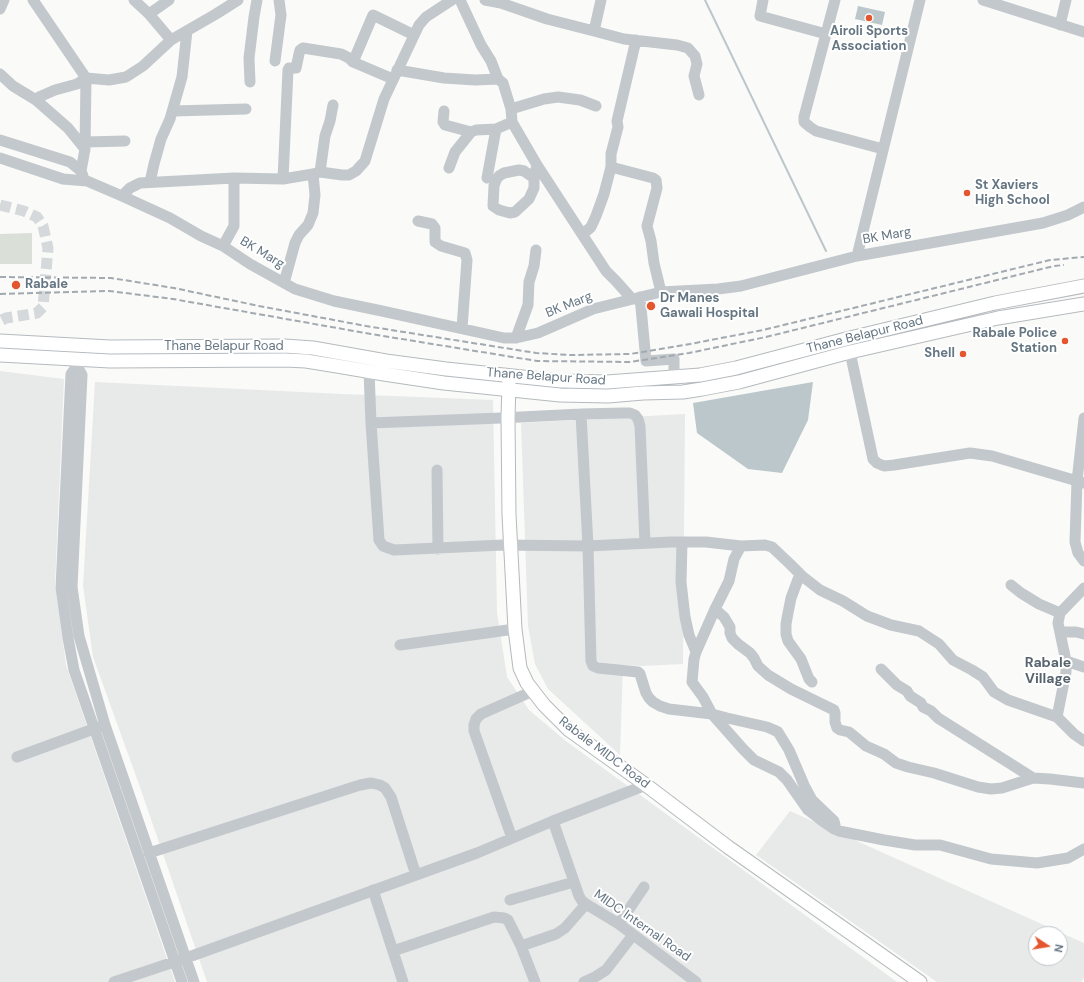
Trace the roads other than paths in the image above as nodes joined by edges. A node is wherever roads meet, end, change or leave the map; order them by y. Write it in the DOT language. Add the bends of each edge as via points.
graph roads {
  1 [pos="4,0"];
  2 [pos="33,0"];
  3 [pos="134,0"];
  4 [pos="169,0"];
  5 [pos="238,0"];
  6 [pos="257,0"];
  7 [pos="279,0"];
  8 [pos="452,0"];
  9 [pos="460,0"];
  10 [pos="485,0"];
  11 [pos="601,0"];
  12 [pos="763,0"];
  13 [pos="920,0"];
  14 [pos="983,0"];
  15 [pos="1066,0"];
  16 [pos="832,3"];
  17 [pos="518,5"];
  18 [pos="0,9"];
  19 [pos="149,14"];
  20 [pos="1060,25"];
  21 [pos="187,31"];
  22 [pos="594,32"];
  23 [pos="1084,32"];
  24 [pos="826,34"];
  25 [pos="414,35"];
  26 [pos="171,40"];
  27 [pos="636,40"];
  28 [pos="275,61"];
  29 [pos="353,62"];
  30 [pos="0,74"];
  31 [pos="395,75"];
  32 [pos="86,78"];
  33 [pos="498,79"];
  34 [pos="250,82"];
  35 [pos="700,94"];
  36 [pos="36,100"];
  37 [pos="333,105"];
  38 [pos="596,106"];
  39 [pos="246,109"];
  40 [pos="511,109"];
  41 [pos="173,111"];
  42 [pos="444,111"];
  43 [pos="512,122"];
  44 [pos="496,129"];
  45 [pos="471,132"];
  46 [pos="0,140"];
  47 [pos="125,140"];
  48 [pos="85,145"];
  49 [pos="884,149"];
  50 [pos="0,158"];
  51 [pos="537,165"];
  52 [pos="611,166"];
  53 [pos="449,168"];
  54 [pos="81,171"];
  55 [pos="317,173"];
  56 [pos="234,178"];
  57 [pos="487,178"];
  58 [pos="534,178"];
  59 [pos="283,179"];
  60 [pos="87,181"];
  61 [pos="150,182"];
  62 [pos="122,196"];
  63 [pos="1084,207"];
  64 [pos="418,221"];
  65 [pos="583,234"];
  66 [pos="223,246"];
  67 [pos="536,250"];
  68 [pos="857,256"];
  69 [pos="284,283"];
  70 [pos="1084,286"];
  71 [pos="661,292"];
  72 [pos="636,298"];
  73 [pos="1084,304"];
  74 [pos="462,328"];
  75 [pos="516,338"];
  76 [pos="0,341"];
  77 [pos="850,352"];
  78 [pos="0,355"];
  79 [pos="77,363"];
  80 [pos="369,372"];
  81 [pos="506,376"];
  82 [pos="674,378"];
  83 [pos="504,389"];
  84 [pos="581,414"];
  85 [pos="504,418"];
  86 [pos="1084,418"];
  87 [pos="371,423"];
  88 [pos="437,470"];
  89 [pos="1080,482"];
  90 [pos="63,542"];
  91 [pos="682,542"];
  92 [pos="74,543"];
  93 [pos="645,543"];
  94 [pos="507,545"];
  95 [pos="588,546"];
  96 [pos="741,546"];
  97 [pos="438,549"];
  98 [pos="1084,561"];
  99 [pos="800,574"];
  100 [pos="1011,584"];
  101 [pos="1084,588"];
  102 [pos="715,609"];
  103 [pos="1060,613"];
  104 [pos="511,629"];
  105 [pos="1060,632"];
  106 [pos="1084,634"];
  107 [pos="74,637"];
  108 [pos="400,645"];
  109 [pos="696,652"];
  110 [pos="1066,661"];
  111 [pos="1084,667"];
  112 [pos="881,669"];
  113 [pos="812,682"];
  114 [pos="529,692"];
  115 [pos="712,714"];
  116 [pos="1057,717"];
  117 [pos="105,725"];
  118 [pos="94,729"];
  119 [pos="1084,741"];
  120 [pos="17,757"];
  121 [pos="1033,778"];
  122 [pos="1084,784"];
  123 [pos="642,787"];
  124 [pos="553,821"];
  125 [pos="834,829"];
  126 [pos="512,838"];
  127 [pos="1084,849"];
  128 [pos="149,853"];
  129 [pos="416,875"];
  130 [pos="574,882"];
  131 [pos="644,887"];
  132 [pos="372,890"];
  133 [pos="510,900"];
  134 [pos="586,904"];
  135 [pos="618,924"];
  136 [pos="841,931"];
  137 [pos="633,935"];
  138 [pos="521,946"];
  139 [pos="393,951"];
  140 [pos="181,960"];
  141 [pos="114,982"];
  142 [pos="182,982"];
  143 [pos="194,982"];
  144 [pos="403,982"];
  145 [pos="535,982"];
  146 [pos="584,982"];
  147 [pos="696,982"];
  148 [pos="908,982"];
  149 [pos="920,982"];
  1 -- 18 [label="street"];
  2 -- 32 [label="street"];
  3 -- 19 [label="street"];
  4 -- 19 [label="street"];
  5 -- 21 [label="street"];
  6 -- 34 [label="street" via="250,58"];
  7 -- 28 [label="street" via="281,15"];
  8 -- 25 [label="street" via="426,17"];
  9 -- 33 [label="street"];
  10 -- 17 [label="street"];
  11 -- 22 [label="street"];
  12 -- 24 [label="street" via="760,16"];
  13 -- 49 [label="street"];
  14 -- 20 [label="street"];
  15 -- 20 [label="street"];
  16 -- 24 [label="street"];
  17 -- 22 [label="street" via="547,19"];
  19 -- 26 [label="street"];
  20 -- 23 [label="street"];
  21 -- 26 [label="street"];
  21 -- 41 [label="street" via="182,78"];
  22 -- 27 [label="street"];
  24 -- 49 [label="street" via="804,122 816,131"];
  25 -- 29 [label="street" via="373,15"];
  25 -- 31 [label="street"];
  26 -- 32 [label="street" via="143,66 126,76 109,80"];
  27 -- 35 [label="street" via="688,48 695,56 697,64 694,76"];
  27 -- 52 [label="street" via="611,154"];
  29 -- 31 [label="street"];
  29 -- 59 [label="street" via="341,54 303,48 300,50 296,68 288,68"];
  30 -- 36 [label="street" via="13,86"];
  31 -- 33 [label="street"];
  31 -- 55 [label="street" via="384,99 365,161 349,175"];
  32 -- 36 [label="street"];
  32 -- 48 [label="street"];
  33 -- 40 [label="street" via="503,83"];
  36 -- 48 [label="street"];
  37 -- 55 [label="street"];
  38 -- 40 [label="street" via="580,100 558,97"];
  39 -- 41 [label="street"];
  40 -- 43 [label="street"];
  41 -- 61 [label="street" via="161,139"];
  42 -- 45 [label="street" via="444,124"];
  43 -- 44 [label="street"];
  43 -- 51 [label="street"];
  44 -- 45 [label="street"];
  44 -- 57 [label="street"];
  45 -- 53 [label="street" via="455,152"];
  46 -- 54 [label="street" via="70,162"];
  47 -- 48 [label="street"];
  48 -- 54 [label="street"];
  49 -- 68 [label="street"];
  50 -- 60 [label="street, BK Marg" via="63,179"];
  51 -- 58 [label="street"];
  51 -- 65 [label="street"];
  52 -- 65 [label="street" via="596,216 591,227"];
  52 -- 71 [label="street" via="656,180 657,188 647,226"];
  54 -- 60 [label="street"];
  55 -- 59 [label="street"];
  55 -- 69 [label="street" via="313,213 295,243"];
  56 -- 59 [label="street"];
  56 -- 61 [label="street"];
  56 -- 66 [label="street" via="234,226"];
  60 -- 62 [label="street, BK Marg"];
  61 -- 62 [label="street" via="130,188"];
  62 -- 66 [label="street, BK Marg"];
  63 -- 68 [label="street, BK Marg" via="1043,223"];
  64 -- 74 [label="street" via="432,224 435,228 435,242 465,253 468,260"];
  65 -- 72 [label="street" via="606,271"];
  66 -- 69 [label="street, BK Marg"];
  67 -- 75 [label="street" via="529,282 528,305"];
  68 -- 71 [label="street, BK Marg" via="741,286"];
  69 -- 74 [label="street, BK Marg" via="334,301"];
  70 -- 82 [label="main road, Thane Belapur Road" via="995,303 736,368 700,376"];
  71 -- 72 [label="street, BK Marg"];
  72 -- 75 [label="street, BK Marg" via="593,310 538,333"];
  72 -- 82 [label="street" via="646,361 674,359"];
  73 -- 77 [label="main road, Thane Belapur Road" via="998,318"];
  74 -- 75 [label="street, BK Marg" via="504,338"];
  76 -- 81 [label="main road, Thane Belapur Road" via="110,347 306,347 414,365"];
  77 -- 83 [label="main road, Thane Belapur Road" via="739,382 683,392 575,396"];
  77 -- 89 [label="street" via="873,459 877,463 884,466 894,465 970,453 992,456"];
  78 -- 79 [label="main road, Thane Belapur Road"];
  79 -- 80 [label="main road, Thane Belapur Road" via="285,360"];
  79 -- 90 [label="street" via="70,374"];
  79 -- 92 [label="street" via="82,374"];
  80 -- 83 [label="main road, Thane Belapur Road"];
  80 -- 87 [label="street"];
  81 -- 82 [label="main road, Thane Belapur Road" via="575,382"];
  81 -- 83 [label="main road, Rabale MIDC Road"];
  83 -- 85 [label="main road, Rabale MIDC Road"];
  84 -- 85 [label="street"];
  84 -- 93 [label="street" via="623,413 635,415 638,419"];
  84 -- 95 [label="street"];
  85 -- 87 [label="street"];
  85 -- 94 [label="main road, Rabale MIDC Road" via="509,515"];
  86 -- 89 [label="street"];
  87 -- 97 [label="street" via="379,540 382,546 394,550"];
  88 -- 97 [label="street"];
  89 -- 98 [label="street" via="1075,542"];
  90 -- 92 [label="street"];
  90 -- 107 [label="street" via="61,588"];
  91 -- 93 [label="street"];
  91 -- 96 [label="street"];
  91 -- 109 [label="street" via="681,582 685,617"];
  92 -- 107 [label="street"];
  93 -- 95 [label="street"];
  94 -- 95 [label="street"];
  94 -- 97 [label="street"];
  94 -- 104 [label="main road, Rabale MIDC Road"];
  95 -- 115 [label="street" via="593,666 638,672 649,698 660,706"];
  96 -- 99 [label="street" via="772,547"];
  96 -- 102 [label="street" via="734,559 729,581"];
  99 -- 113 [label="street" via="789,606 786,634"];
  99 -- 116 [label="street" via="820,590 867,616 919,631 939,644 953,660 983,677 994,692 1008,700"];
  100 -- 103 [label="street" via="1021,593"];
  101 -- 103 [label="street"];
  102 -- 109 [label="street"];
  102 -- 121 [label="street" via="730,627 732,638 750,653 758,666 791,689 834,710 837,728 849,732 866,746 896,763 991,789"];
  103 -- 105 [label="street"];
  104 -- 108 [label="street"];
  104 -- 114 [label="main road, Rabale MIDC Road" via="520,668"];
  105 -- 106 [label="street"];
  105 -- 110 [label="street"];
  107 -- 117 [label="street"];
  107 -- 118 [label="street" via="74,670"];
  109 -- 115 [label="street" via="692,682"];
  110 -- 111 [label="street"];
  110 -- 116 [label="street"];
  112 -- 121 [label="street" via="938,718"];
  114 -- 123 [label="main road, Rabale MIDC Road" via="544,705 566,732"];
  114 -- 126 [label="street" via="481,714 474,724 474,731"];
  115 -- 125 [label="street" via="754,760 779,772 808,810"];
  115 -- 125 [label="street" via="778,732 812,800 834,821"];
  116 -- 119 [label="street"];
  117 -- 118 [label="street"];
  117 -- 128 [label="street"];
  118 -- 120 [label="street"];
  118 -- 140 [label="street"];
  121 -- 122 [label="street"];
  123 -- 124 [label="street"];
  123 -- 136 [label="main road, Rabale MIDC Road"];
  124 -- 126 [label="street"];
  124 -- 130 [label="street, MIDC Internal Road"];
  125 -- 127 [label="street" via="915,845 940,845 991,859 1037,863 1068,858"];
  126 -- 129 [label="street"];
  128 -- 129 [label="street" via="371,783 385,788 391,797"];
  128 -- 140 [label="street"];
  129 -- 132 [label="street"];
  130 -- 133 [label="street"];
  130 -- 134 [label="street, MIDC Internal Road" via="579,896"];
  131 -- 135 [label="street"];
  132 -- 139 [label="street"];
  132 -- 140 [label="street"];
  134 -- 135 [label="street, MIDC Internal Road"];
  134 -- 138 [label="street" via="565,928 556,934"];
  135 -- 137 [label="street, MIDC Internal Road"];
  136 -- 148 [label="main road, Rabale MIDC Road"];
  136 -- 149 [label="main road, Rabale MIDC Road"];
  137 -- 146 [label="street" via="606,970"];
  137 -- 147 [label="street, MIDC Internal Road"];
  138 -- 139 [label="street" via="508,920 494,917"];
  138 -- 145 [label="street"];
  139 -- 144 [label="street"];
  140 -- 141 [label="street"];
  140 -- 142 [label="street"];
  140 -- 143 [label="street"];
}
